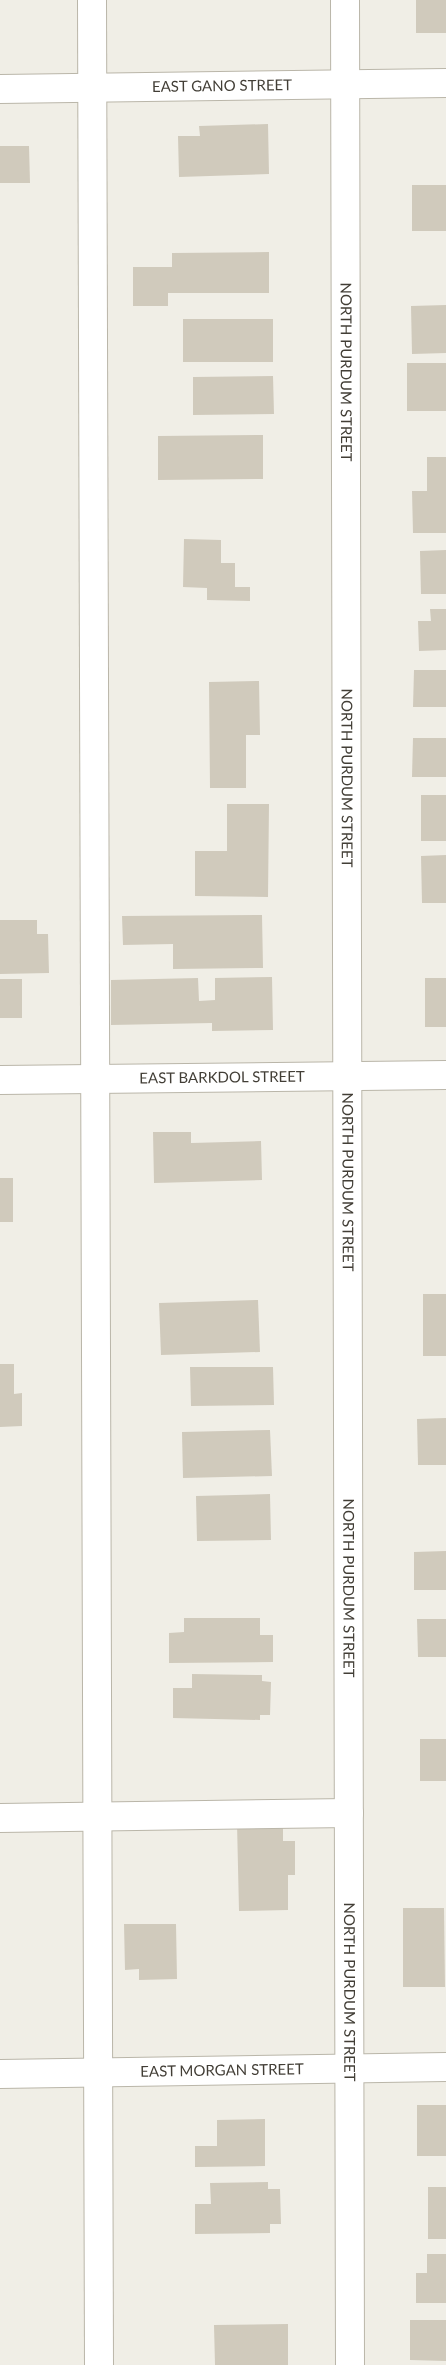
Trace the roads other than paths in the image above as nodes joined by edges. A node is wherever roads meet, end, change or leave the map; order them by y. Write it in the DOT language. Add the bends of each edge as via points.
graph roads {
  1 [pos="92,0"];
  2 [pos="345,0"];
  3 [pos="446,83"];
  4 [pos="345,84"];
  5 [pos="93,88"];
  6 [pos="0,89"];
  7 [pos="348,1075"];
  8 [pos="446,1075"];
  9 [pos="94,1079"];
  10 [pos="0,1080"];
  11 [pos="349,1813"];
  12 [pos="98,1817"];
  13 [pos="0,1818"];
  14 [pos="446,2067"];
  15 [pos="349,2069"];
  16 [pos="99,2071"];
  17 [pos="0,2074"];
  18 [pos="99,2365"];
  19 [pos="350,2365"];
  1 -- 5 [label="street"];
  2 -- 4 [label="street, NORTH PURDUM STREET"];
  3 -- 4 [label="street, EAST GANO STREET"];
  4 -- 5 [label="street, EAST GANO STREET"];
  4 -- 7 [label="street, NORTH PURDUM STREET"];
  5 -- 6 [label="street, EAST GANO STREET"];
  5 -- 9 [label="street"];
  7 -- 8 [label="street, EAST BARKDOL STREET"];
  7 -- 9 [label="street, EAST BARKDOL STREET"];
  7 -- 11 [label="street, NORTH PURDUM STREET"];
  9 -- 10 [label="street, EAST BARKDOL STREET"];
  9 -- 12 [label="street"];
  11 -- 12 [label="street"];
  11 -- 15 [label="street, NORTH PURDUM STREET"];
  12 -- 13 [label="street"];
  12 -- 16 [label="street"];
  14 -- 15 [label="street, EAST MORGAN STREET"];
  15 -- 16 [label="street, EAST MORGAN STREET"];
  15 -- 19 [label="street, NORTH PURDUM STREET"];
  16 -- 17 [label="street, EAST MORGAN STREET"];
  16 -- 18 [label="street"];
}
